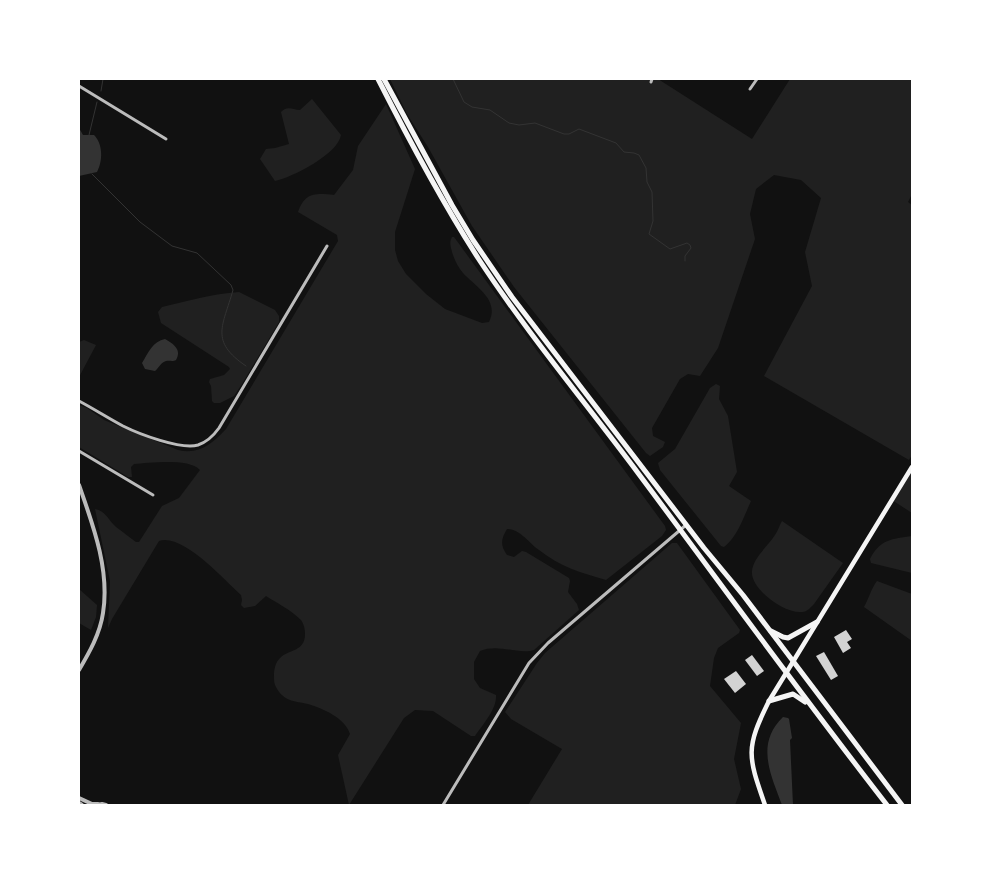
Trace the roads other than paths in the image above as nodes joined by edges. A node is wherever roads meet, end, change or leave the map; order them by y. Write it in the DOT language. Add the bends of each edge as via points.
graph roads {
  1 [pos="378,79"];
  2 [pos="384,79"];
  3 [pos="757,79"];
  4 [pos="79,86"];
  5 [pos="750,89"];
  6 [pos="166,139"];
  7 [pos="327,246"];
  8 [pos="79,401"];
  9 [pos="79,451"];
  10 [pos="912,467"];
  11 [pos="79,485"];
  12 [pos="153,495"];
  13 [pos="686,525"];
  14 [pos="680,530"];
  15 [pos="817,622"];
  16 [pos="767,628"];
  17 [pos="794,663"];
  18 [pos="79,670"];
  19 [pos="787,674"];
  20 [pos="769,701"];
  21 [pos="811,706"];
  22 [pos="79,798"];
  23 [pos="79,803"];
  24 [pos="82,805"];
  25 [pos="97,805"];
  26 [pos="106,805"];
  27 [pos="443,805"];
  28 [pos="765,805"];
  29 [pos="887,805"];
  30 [pos="902,805"];
  1 -- 14 [label="main road" via="432,181 484,266"];
  2 -- 13 [label="main road" via="438,182 489,263"];
  3 -- 5 [label="street"];
  4 -- 6 [label="street"];
  7 -- 8 [label="street" via="219,428 206,441 190,446 131,430"];
  9 -- 12 [label="street"];
  10 -- 15 [label="main road"];
  11 -- 18 [label="street" via="104,576 104,612 93,644"];
  13 -- 14 [label="street"];
  13 -- 16 [label="main road"];
  14 -- 19 [label="main road"];
  14 -- 27 [label="street" via="528,663"];
  15 -- 16 [label="main road" via="788,638"];
  15 -- 17 [label="main road"];
  16 -- 17 [label="main road"];
  17 -- 19 [label="main road"];
  17 -- 30 [label="main road"];
  19 -- 20 [label="main road"];
  19 -- 21 [label="main road"];
  20 -- 21 [label="main road" via="793,694"];
  20 -- 28 [label="main road" via="756,727 751,750 753,771"];
  21 -- 29 [label="main road"];
  22 -- 25 [label="street"];
  23 -- 24 [label="street"];
  25 -- 26 [label="street"];
}
